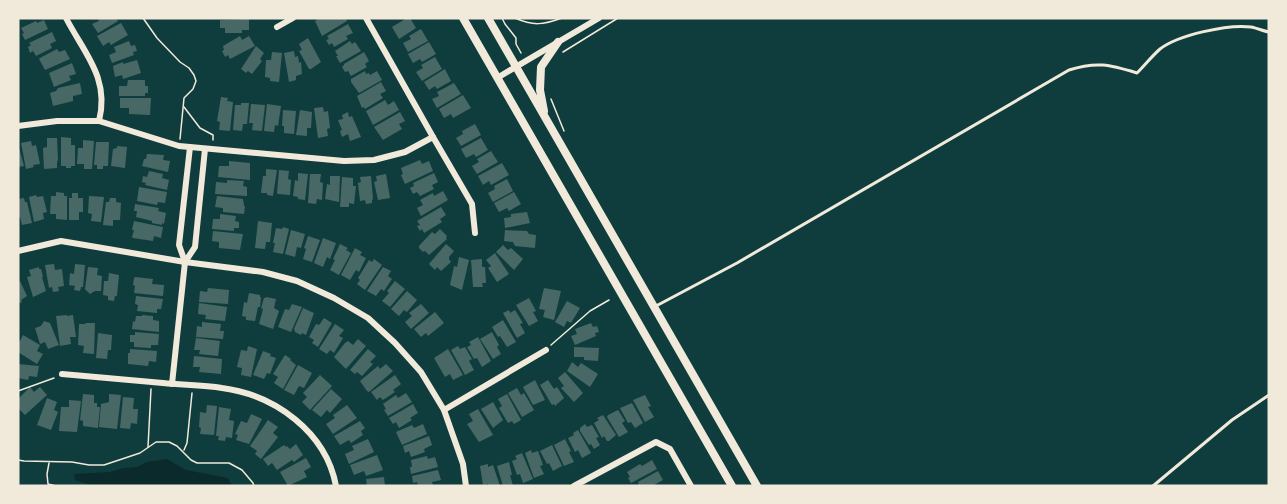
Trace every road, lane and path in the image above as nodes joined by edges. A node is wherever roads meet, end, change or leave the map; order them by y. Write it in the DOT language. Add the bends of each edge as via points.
graph roads {
  1 [pos="66,18"];
  2 [pos="143,18"];
  3 [pos="293,18"];
  4 [pos="366,18"];
  5 [pos="463,18"];
  6 [pos="488,18"];
  7 [pos="502,18"];
  8 [pos="515,18"];
  9 [pos="562,18"];
  10 [pos="599,18"];
  11 [pos="618,18"];
  12 [pos="277,27"];
  13 [pos="1269,32"];
  14 [pos="558,42"];
  15 [pos="516,44"];
  16 [pos="558,55"];
  17 [pos="516,67"];
  18 [pos="497,78"];
  19 [pos="184,106"];
  20 [pos="545,117"];
  21 [pos="99,121"];
  22 [pos="18,126"];
  23 [pos="433,137"];
  24 [pos="179,146"];
  25 [pos="190,147"];
  26 [pos="205,148"];
  27 [pos="213,149"];
  28 [pos="475,233"];
  29 [pos="18,251"];
  30 [pos="185,262"];
  31 [pos="609,300"];
  32 [pos="654,307"];
  33 [pos="546,350"];
  34 [pos="62,374"];
  35 [pos="151,382"];
  36 [pos="172,384"];
  37 [pos="192,386"];
  38 [pos="18,391"];
  39 [pos="1269,396"];
  40 [pos="444,410"];
  41 [pos="148,448"];
  42 [pos="183,451"];
  43 [pos="18,460"];
  44 [pos="49,462"];
  45 [pos="56,486"];
  46 [pos="254,486"];
  47 [pos="336,486"];
  48 [pos="466,486"];
  49 [pos="574,486"];
  50 [pos="691,486"];
  51 [pos="732,486"];
  52 [pos="757,486"];
  53 [pos="1153,486"];
  1 -- 21 [label="street" via="92,60 103,94"];
  2 -- 19 [label="path" via="156,38 194,75 196,81 184,98"];
  3 -- 12 [label="street"];
  4 -- 23 [label="street"];
  5 -- 18 [label="main road"];
  6 -- 17 [label="main road"];
  7 -- 15 [label="path"];
  8 -- 9 [label="path" via="532,24"];
  10 -- 14 [label="street"];
  11 -- 16 [label="path"];
  13 -- 32 [label="lane" via="1234,27 1172,41 1137,73 1091,64 1069,70"];
  14 -- 17 [label="street"];
  14 -- 20 [label="main road" via="541,67"];
  17 -- 18 [label="street"];
  17 -- 20 [label="main road"];
  18 -- 51 [label="main road"];
  19 -- 24 [label="path"];
  19 -- 27 [label="path" via="200,128 213,135"];
  20 -- 32 [label="main road"];
  21 -- 22 [label="street"];
  21 -- 24 [label="street"];
  23 -- 27 [label="street" via="405,152 374,160 344,161"];
  23 -- 28 [label="street" via="472,204"];
  24 -- 25 [label="street"];
  25 -- 26 [label="street"];
  25 -- 30 [label="street" via="179,245"];
  26 -- 27 [label="street"];
  26 -- 30 [label="street" via="195,247"];
  29 -- 30 [label="street" via="62,242"];
  30 -- 36 [label="street"];
  30 -- 40 [label="street" via="263,272 297,281 334,298 368,318 395,343 421,372"];
  31 -- 33 [label="path" via="590,311"];
  32 -- 52 [label="main road"];
  33 -- 40 [label="street"];
  34 -- 35 [label="street"];
  34 -- 38 [label="path"];
  35 -- 36 [label="street"];
  35 -- 41 [label="path"];
  36 -- 37 [label="street"];
  37 -- 42 [label="path"];
  37 -- 47 [label="street" via="224,388 264,399 293,416 318,442 333,470"];
  39 -- 53 [label="lane" via="1232,420"];
  40 -- 48 [label="street" via="463,464"];
  41 -- 42 [label="path" via="156,442 169,442"];
  41 -- 44 [label="path" via="104,465"];
  42 -- 46 [label="path" via="197,463 229,463 242,470"];
  43 -- 44 [label="path"];
  44 -- 45 [label="path" via="48,484"];
  49 -- 50 [label="street" via="656,442 670,449"];
}
